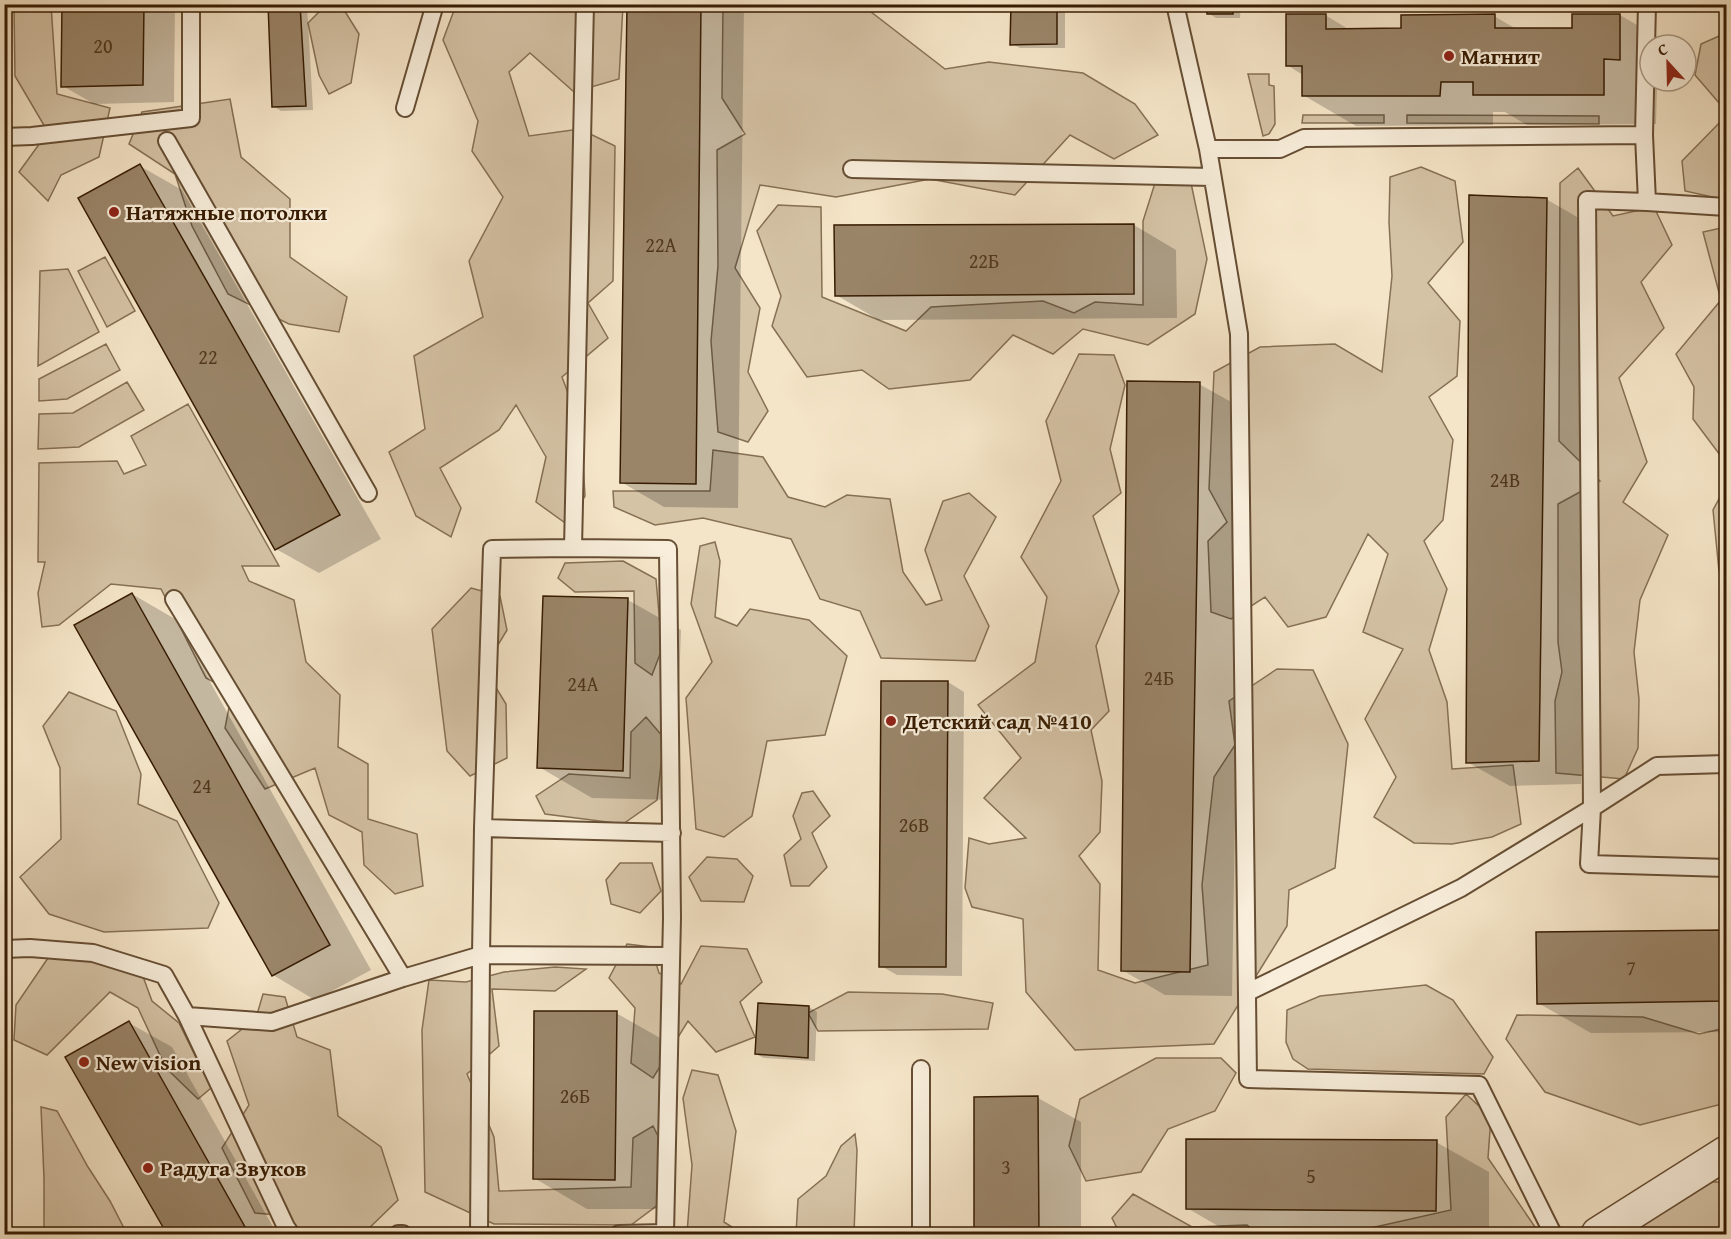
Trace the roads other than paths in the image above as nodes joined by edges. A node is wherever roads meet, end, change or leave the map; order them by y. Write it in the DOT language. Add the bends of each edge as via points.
graph roads {
  1 [pos="191,4"];
  2 [pos="435,4"];
  3 [pos="585,4"];
  4 [pos="1174,4"];
  5 [pos="1647,4"];
  6 [pos="405,108"];
  7 [pos="1644,135"];
  8 [pos="4,137"];
  9 [pos="167,141"];
  10 [pos="1208,149"];
  11 [pos="852,169"];
  12 [pos="1212,177"];
  13 [pos="1647,202"];
  14 [pos="1726,207"];
  15 [pos="368,493"];
  16 [pos="573,548"];
  17 [pos="174,599"];
  18 [pos="1726,764"];
  19 [pos="1592,808"];
  20 [pos="483,828"];
  21 [pos="672,833"];
  22 [pos="1726,868"];
  23 [pos="4,949"];
  24 [pos="481,955"];
  25 [pos="671,956"];
  26 [pos="403,978"];
  27 [pos="1248,992"];
  28 [pos="187,1016"];
  29 [pos="921,1069"];
  30 [pos="1726,1153"];
  31 [pos="291,1234"];
  32 [pos="398,1234"];
  33 [pos="403,1234"];
  34 [pos="479,1234"];
  35 [pos="619,1234"];
  36 [pos="921,1234"];
  37 [pos="1554,1234"];
  38 [pos="1598,1234"];
  1 -- 8 [label="lane" via="191,118"];
  2 -- 6 [label="lane"];
  3 -- 16 [label="lane"];
  4 -- 10 [label="lane"];
  5 -- 7 [label="lane"];
  7 -- 10 [label="lane" via="1304,138 1280,149"];
  7 -- 13 [label="lane"];
  9 -- 15 [label="lane"];
  10 -- 12 [label="lane"];
  11 -- 12 [label="lane"];
  12 -- 27 [label="lane" via="1239,334"];
  13 -- 14 [label="lane"];
  13 -- 19 [label="lane" via="1587,200"];
  16 -- 20 [label="lane" via="492,549"];
  16 -- 21 [label="lane" via="668,549"];
  17 -- 26 [label="lane"];
  18 -- 19 [label="lane" via="1657,766"];
  19 -- 22 [label="lane" via="1589,864"];
  19 -- 27 [label="lane" via="1461,888"];
  20 -- 21 [label="lane"];
  20 -- 24 [label="lane"];
  21 -- 25 [label="lane"];
  23 -- 28 [label="lane" via="93,953 164,975"];
  24 -- 25 [label="lane"];
  24 -- 26 [label="lane"];
  24 -- 34 [label="lane"];
  25 -- 35 [label="lane" via="665,1233"];
  26 -- 28 [label="lane" via="272,1022"];
  27 -- 37 [label="lane" via="1248,1079 1479,1085"];
  28 -- 31 [label="lane"];
  29 -- 36 [label="lane"];
  30 -- 38 [label="street"];
  32 -- 33 [label="lane"];
}
